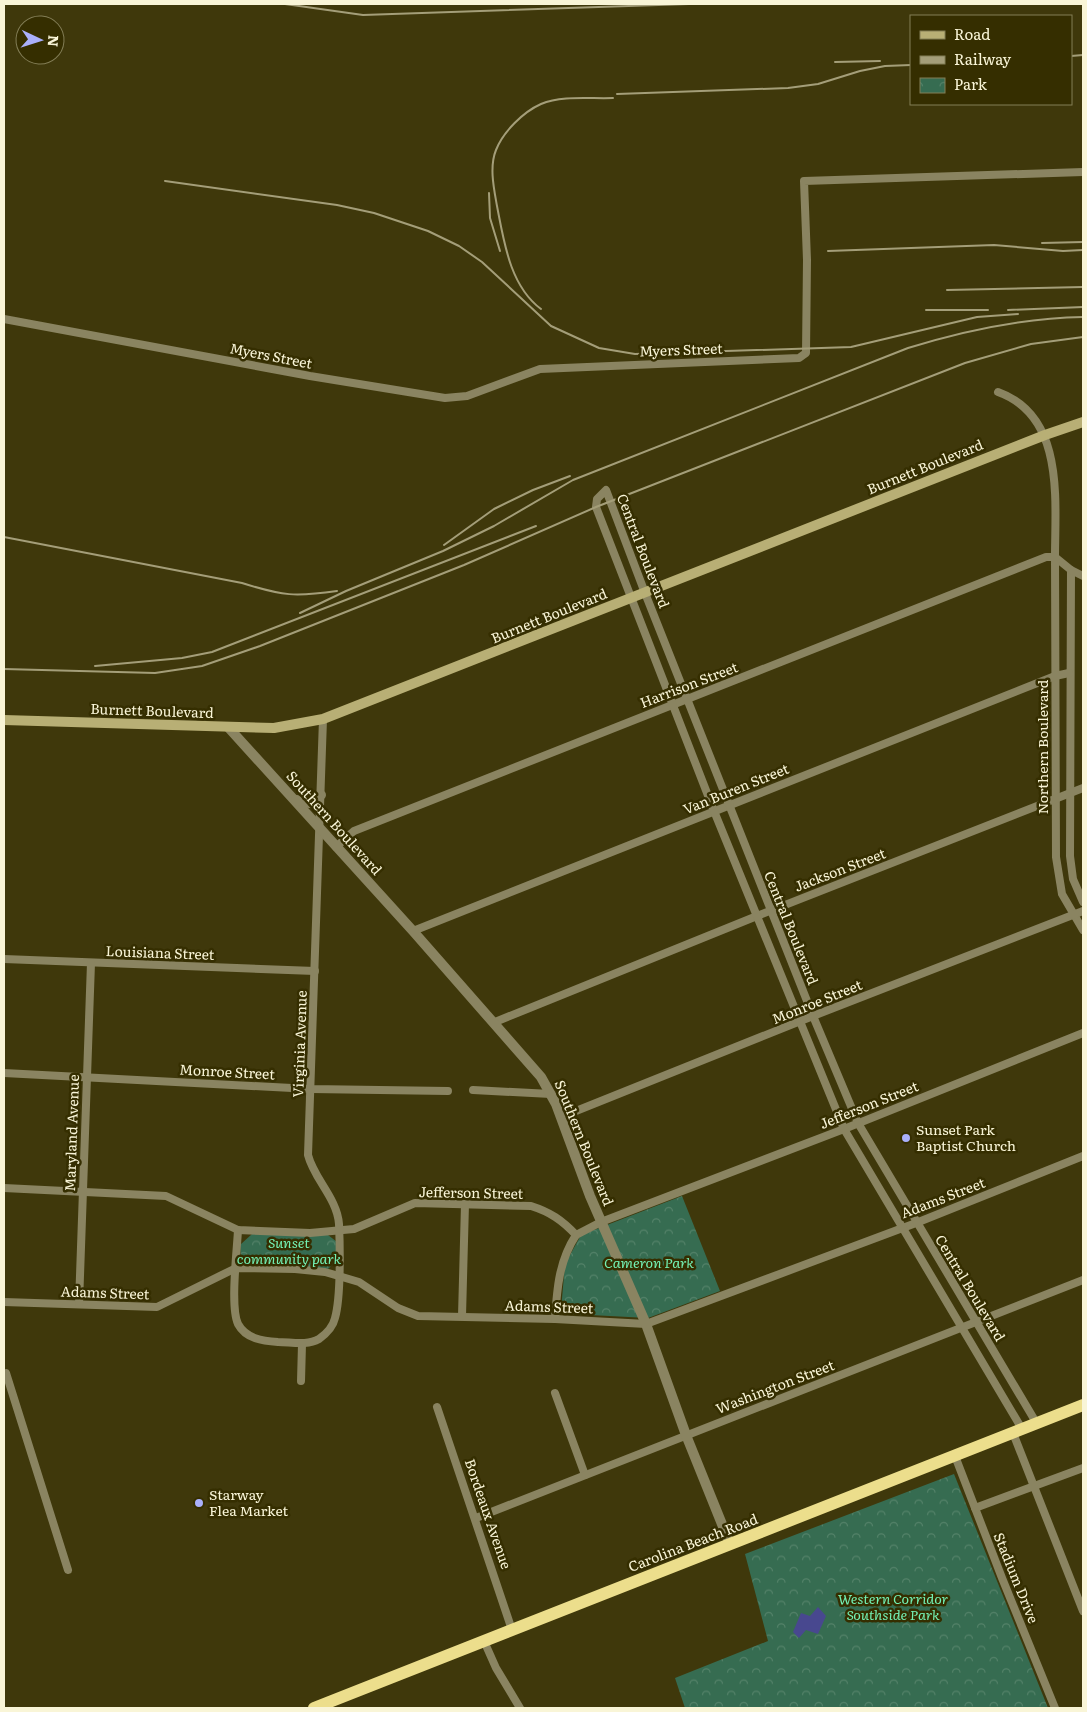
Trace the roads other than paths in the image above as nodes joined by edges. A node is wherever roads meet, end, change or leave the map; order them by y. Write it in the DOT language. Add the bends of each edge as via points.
graph roads {
  1 [pos="1083,172"];
  2 [pos="4,319"];
  3 [pos="998,392"];
  4 [pos="1083,422"];
  5 [pos="1045,434"];
  6 [pos="1055,557"];
  7 [pos="1071,570"];
  8 [pos="1083,576"];
  9 [pos="645,593"];
  10 [pos="631,598"];
  11 [pos="1069,673"];
  12 [pos="1056,676"];
  13 [pos="688,699"];
  14 [pos="673,704"];
  15 [pos="323,719"];
  16 [pos="4,720"];
  17 [pos="228,727"];
  18 [pos="1083,788"];
  19 [pos="1069,794"];
  20 [pos="321,795"];
  21 [pos="295,800"];
  22 [pos="1056,800"];
  23 [pos="730,806"];
  24 [pos="714,811"];
  25 [pos="319,828"];
  26 [pos="336,847"];
  27 [pos="1083,902"];
  28 [pos="771,911"];
  29 [pos="1083,911"];
  30 [pos="757,916"];
  31 [pos="1074,916"];
  32 [pos="1083,930"];
  33 [pos="413,931"];
  34 [pos="4,960"];
  35 [pos="90,962"];
  36 [pos="315,971"];
  37 [pos="813,1016"];
  38 [pos="495,1022"];
  39 [pos="799,1022"];
  40 [pos="1083,1033"];
  41 [pos="4,1073"];
  42 [pos="86,1076"];
  43 [pos="311,1089"];
  44 [pos="473,1090"];
  45 [pos="448,1091"];
  46 [pos="551,1094"];
  47 [pos="561,1117"];
  48 [pos="858,1123"];
  49 [pos="844,1129"];
  50 [pos="1083,1156"];
  51 [pos="4,1188"];
  52 [pos="83,1191"];
  53 [pos="465,1204"];
  54 [pos="601,1222"];
  55 [pos="916,1223"];
  56 [pos="901,1228"];
  57 [pos="238,1230"];
  58 [pos="338,1231"];
  59 [pos="576,1235"];
  60 [pos="236,1268"];
  61 [pos="338,1275"];
  62 [pos="1083,1280"];
  63 [pos="4,1302"];
  64 [pos="79,1304"];
  65 [pos="462,1316"];
  66 [pos="555,1319"];
  67 [pos="975,1322"];
  68 [pos="646,1324"];
  69 [pos="961,1327"];
  70 [pos="302,1344"];
  71 [pos="6,1373"];
  72 [pos="301,1381"];
  73 [pos="554,1393"];
  74 [pos="1083,1405"];
  75 [pos="437,1407"];
  76 [pos="1037,1424"];
  77 [pos="1018,1431"];
  78 [pos="686,1435"];
  79 [pos="955,1456"];
  80 [pos="1083,1468"];
  81 [pos="585,1475"];
  82 [pos="1034,1486"];
  83 [pos="975,1508"];
  84 [pos="476,1518"];
  85 [pos="730,1544"];
  86 [pos="68,1570"];
  87 [pos="1083,1611"];
  88 [pos="512,1630"];
  89 [pos="484,1641"];
  90 [pos="314,1708"];
  91 [pos="520,1708"];
  92 [pos="1055,1708"];
  1 -- 2 [label="street, Myers Street" via="804,181 807,339 806,353 799,358 540,368 467,396 445,398"];
  3 -- 5 [label="street" via="1019,403"];
  4 -- 5 [label="main road, Burnett Boulevard"];
  5 -- 6 [label="street, Northern Boulevard" via="1055,483"];
  5 -- 9 [label="main road, Burnett Boulevard"];
  6 -- 7 [label="street"];
  6 -- 12 [label="street, Northern Boulevard"];
  6 -- 13 [label="street, Harrison Street"];
  7 -- 8 [label="street"];
  7 -- 11 [label="street, Northern Boulevard"];
  9 -- 10 [label="main road, Burnett Boulevard"];
  9 -- 10 [label="street, Central Boulevard" via="606,490 597,499 596,508"];
  9 -- 13 [label="street, Central Boulevard"];
  10 -- 14 [label="street, Central Boulevard"];
  10 -- 15 [label="main road, Burnett Boulevard"];
  11 -- 12 [label="street, Van Buren Street"];
  11 -- 19 [label="street, Northern Boulevard"];
  12 -- 22 [label="street, Northern Boulevard"];
  12 -- 23 [label="street, Van Buren Street"];
  13 -- 14 [label="street, Harrison Street"];
  13 -- 23 [label="street, Central Boulevard"];
  14 -- 24 [label="street, Central Boulevard"];
  14 -- 26 [label="street, Harrison Street" via="354,831"];
  15 -- 17 [label="main road, Burnett Boulevard" via="285,727"];
  15 -- 20 [label="street, Virginia Avenue"];
  16 -- 17 [label="main road, Burnett Boulevard"];
  17 -- 21 [label="street, Southern Boulevard"];
  18 -- 19 [label="street, Jackson Street"];
  19 -- 22 [label="street, Jackson Street"];
  19 -- 27 [label="street, Northern Boulevard" via="1071,867"];
  20 -- 21 [label="street" via="310,803"];
  20 -- 25 [label="street, Virginia Avenue"];
  21 -- 25 [label="street, Southern Boulevard"];
  22 -- 28 [label="street, Jackson Street"];
  22 -- 31 [label="street, Northern Boulevard" via="1058,879"];
  23 -- 24 [label="street, Van Buren Street"];
  23 -- 28 [label="street, Central Boulevard"];
  24 -- 30 [label="street, Central Boulevard"];
  24 -- 33 [label="street, Van Buren Street"];
  25 -- 26 [label="street, Southern Boulevard"];
  25 -- 36 [label="street, Virginia Avenue"];
  26 -- 33 [label="street, Southern Boulevard"];
  28 -- 30 [label="street, Jackson Street"];
  28 -- 37 [label="street, Central Boulevard"];
  29 -- 31 [label="street, Monroe Street"];
  30 -- 38 [label="street, Jackson Street"];
  30 -- 39 [label="street, Central Boulevard"];
  31 -- 32 [label="street, Northern Boulevard"];
  31 -- 37 [label="street, Monroe Street"];
  33 -- 38 [label="street, Southern Boulevard"];
  34 -- 35 [label="street, Louisiana Street"];
  35 -- 36 [label="street, Louisiana Street"];
  35 -- 42 [label="street, Maryland Avenue"];
  36 -- 43 [label="street, Virginia Avenue"];
  37 -- 39 [label="street, Monroe Street"];
  37 -- 48 [label="street, Central Boulevard"];
  38 -- 46 [label="street, Southern Boulevard" via="536,1068"];
  39 -- 47 [label="street, Monroe Street"];
  39 -- 49 [label="street, Central Boulevard"];
  40 -- 48 [label="street, Jefferson Street"];
  41 -- 42 [label="street, Monroe Street"];
  42 -- 43 [label="street, Monroe Street"];
  42 -- 52 [label="street, Maryland Avenue"];
  43 -- 45 [label="street, Monroe Street"];
  43 -- 58 [label="street, Virginia Avenue" via="308,1155 311,1167 335,1209"];
  44 -- 46 [label="street"];
  46 -- 47 [label="street, Southern Boulevard"];
  47 -- 54 [label="street, Southern Boulevard"];
  48 -- 49 [label="street, Jefferson Street"];
  48 -- 55 [label="street, Central Boulevard"];
  49 -- 54 [label="street, Jefferson Street"];
  49 -- 56 [label="street, Central Boulevard"];
  50 -- 55 [label="street, Adams Street"];
  51 -- 52 [label="street, Jefferson Street"];
  52 -- 57 [label="street, Jefferson Street" via="166,1196"];
  52 -- 64 [label="street, Maryland Avenue"];
  53 -- 58 [label="street, Jefferson Street" via="415,1203 354,1230"];
  53 -- 59 [label="street, Jefferson Street" via="530,1206 562,1221"];
  53 -- 65 [label="street"];
  54 -- 59 [label="street, Jefferson Street"];
  54 -- 68 [label="street, Southern Boulevard"];
  55 -- 56 [label="street, Adams Street"];
  55 -- 67 [label="street, Central Boulevard"];
  56 -- 68 [label="street, Adams Street"];
  56 -- 69 [label="street, Central Boulevard"];
  57 -- 58 [label="street, Jefferson Street"];
  57 -- 60 [label="street, Virginia Avenue"];
  58 -- 61 [label="street, Virginia Avenue"];
  59 -- 66 [label="street" via="561,1266"];
  60 -- 61 [label="street, Adams Street" via="295,1269"];
  60 -- 64 [label="street, Adams Street" via="157,1307"];
  60 -- 70 [label="street, Virginia Avenue" via="238,1324 247,1335 262,1341"];
  61 -- 65 [label="street, Adams Street" via="359,1282 398,1308 418,1316"];
  61 -- 70 [label="street, Virginia Avenue" via="335,1319 318,1340"];
  62 -- 67 [label="street, Washington Street"];
  63 -- 64 [label="street, Adams Street"];
  65 -- 66 [label="street, Adams Street"];
  66 -- 68 [label="street, Adams Street"];
  67 -- 69 [label="street, Washington Street"];
  67 -- 76 [label="street, Central Boulevard"];
  68 -- 78 [label="street, Southern Boulevard"];
  69 -- 77 [label="street, Central Boulevard"];
  69 -- 78 [label="street, Washington Street"];
  70 -- 72 [label="street"];
  71 -- 86 [label="street"];
  73 -- 81 [label="street"];
  74 -- 76 [label="highway, Carolina Beach Road"];
  75 -- 84 [label="street, Bordeaux Avenue"];
  76 -- 77 [label="highway, Carolina Beach Road"];
  77 -- 79 [label="highway, Carolina Beach Road"];
  77 -- 82 [label="street, Central Boulevard"];
  78 -- 81 [label="street, Washington Street"];
  78 -- 85 [label="street, Southern Boulevard"];
  79 -- 83 [label="street, Stadium Drive"];
  79 -- 85 [label="highway, Carolina Beach Road"];
  80 -- 82 [label="street"];
  81 -- 84 [label="street, Washington Street"];
  82 -- 83 [label="street"];
  82 -- 87 [label="street, Central Boulevard"];
  83 -- 92 [label="street, Stadium Drive"];
  84 -- 88 [label="street, Bordeaux Avenue"];
  85 -- 88 [label="highway, Carolina Beach Road"];
  88 -- 89 [label="highway, Carolina Beach Road"];
  89 -- 90 [label="highway, Carolina Beach Road"];
  89 -- 91 [label="street"];
}
